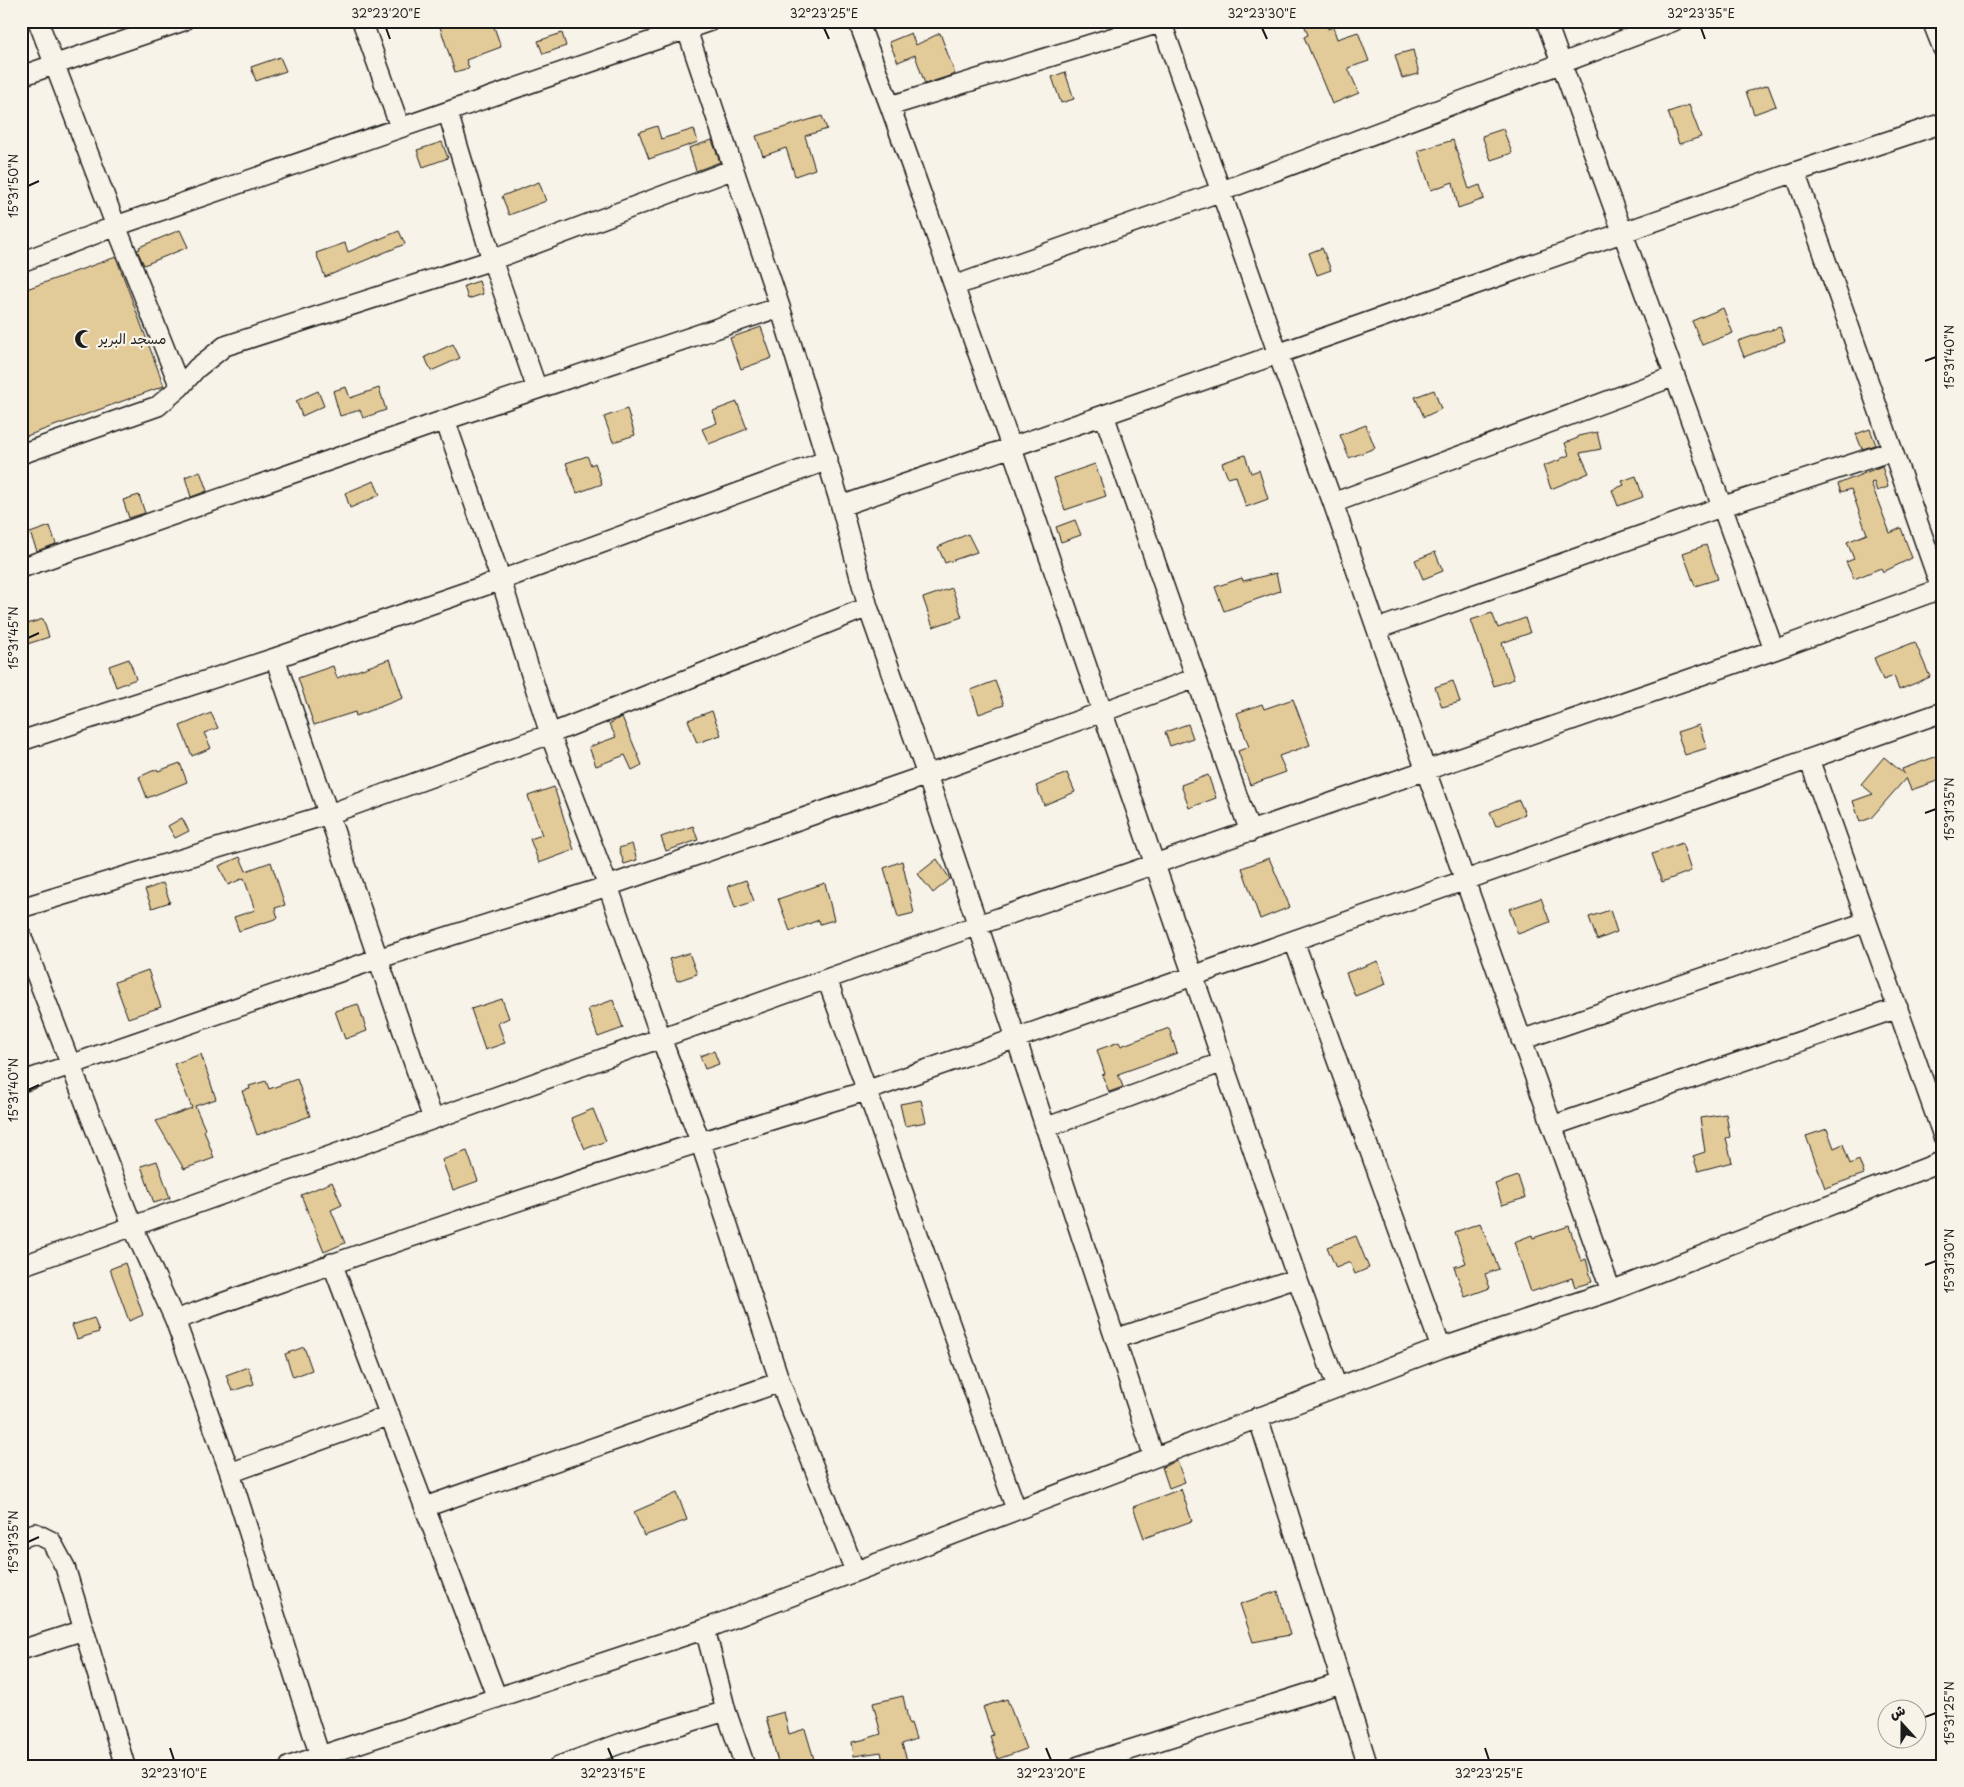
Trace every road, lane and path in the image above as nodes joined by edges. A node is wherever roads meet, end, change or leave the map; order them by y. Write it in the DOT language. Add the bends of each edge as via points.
graph roads {
  1 [pos="38,21"];
  2 [pos="183,21"];
  3 [pos="362,21"];
  4 [pos="710,21"];
  5 [pos="858,21"];
  6 [pos="1546,21"];
  7 [pos="1674,21"];
  8 [pos="1932,21"];
  9 [pos="1163,22"];
  10 [pos="686,25"];
  11 [pos="1943,49"];
  12 [pos="1562,63"];
  13 [pos="54,64"];
  14 [pos="21,76"];
  15 [pos="890,106"];
  16 [pos="448,113"];
  17 [pos="1943,123"];
  18 [pos="400,128"];
  19 [pos="734,169"];
  20 [pos="1795,172"];
  21 [pos="1222,191"];
  22 [pos="116,226"];
  23 [pos="1622,234"];
  24 [pos="492,260"];
  25 [pos="21,262"];
  26 [pos="954,286"];
  27 [pos="780,306"];
  28 [pos="1278,354"];
  29 [pos="1675,376"];
  30 [pos="180,387"];
  31 [pos="537,389"];
  32 [pos="1104,416"];
  33 [pos="446,420"];
  34 [pos="1011,446"];
  35 [pos="1892,451"];
  36 [pos="21,454"];
  37 [pos="828,460"];
  38 [pos="1333,502"];
  39 [pos="841,506"];
  40 [pos="1722,507"];
  41 [pos="21,568"];
  42 [pos="501,580"];
  43 [pos="1942,590"];
  44 [pos="868,607"];
  45 [pos="1377,629"];
  46 [pos="1774,650"];
  47 [pos="275,658"];
  48 [pos="1196,678"];
  49 [pos="1102,712"];
  50 [pos="1943,712"];
  51 [pos="550,734"];
  52 [pos="21,741"];
  53 [pos="1809,759"];
  54 [pos="1426,771"];
  55 [pos="927,775"];
  56 [pos="329,814"];
  57 [pos="1250,832"];
  58 [pos="1155,865"];
  59 [pos="1465,880"];
  60 [pos="608,886"];
  61 [pos="21,908"];
  62 [pos="1866,922"];
  63 [pos="978,925"];
  64 [pos="21,935"];
  65 [pos="1294,941"];
  66 [pos="377,959"];
  67 [pos="1193,975"];
  68 [pos="827,979"];
  69 [pos="1898,1008"];
  70 [pos="661,1038"];
  71 [pos="1016,1038"];
  72 [pos="1522,1040"];
  73 [pos="1224,1062"];
  74 [pos="72,1065"];
  75 [pos="21,1082"];
  76 [pos="866,1091"];
  77 [pos="433,1119"];
  78 [pos="1552,1126"];
  79 [pos="1045,1128"];
  80 [pos="1943,1136"];
  81 [pos="700,1141"];
  82 [pos="1943,1161"];
  83 [pos="132,1225"];
  84 [pos="332,1263"];
  85 [pos="21,1266"];
  86 [pos="1297,1278"];
  87 [pos="1611,1290"];
  88 [pos="174,1320"];
  89 [pos="1115,1339"];
  90 [pos="1441,1348"];
  91 [pos="780,1382"];
  92 [pos="1337,1388"];
  93 [pos="390,1415"];
  94 [pos="1258,1417"];
  95 [pos="1154,1457"];
  96 [pos="230,1473"];
  97 [pos="424,1507"];
  98 [pos="1016,1509"];
  99 [pos="21,1538"];
  100 [pos="855,1571"];
  101 [pos="704,1629"];
  102 [pos="84,1630"];
  103 [pos="21,1650"];
  104 [pos="1341,1683"];
  105 [pos="497,1698"];
  106 [pos="726,1711"];
  107 [pos="321,1761"];
  108 [pos="126,1766"];
  109 [pos="290,1766"];
  110 [pos="559,1766"];
  111 [pos="745,1766"];
  112 [pos="1079,1766"];
  113 [pos="1368,1766"];
  1 -- 13 [label="street"];
  2 -- 13 [label="street"];
  3 -- 18 [label="street"];
  4 -- 10 [label="street"];
  5 -- 15 [label="street"];
  6 -- 12 [label="street"];
  7 -- 12 [label="street"];
  8 -- 11 [label="street"];
  9 -- 15 [label="street"];
  9 -- 21 [label="street"];
  10 -- 16 [label="street"];
  10 -- 19 [label="street"];
  12 -- 21 [label="street"];
  12 -- 23 [label="street"];
  13 -- 14 [label="street"];
  13 -- 22 [label="street"];
  15 -- 26 [label="street"];
  16 -- 18 [label="street"];
  16 -- 24 [label="street"];
  17 -- 20 [label="street"];
  18 -- 22 [label="street"];
  19 -- 24 [label="street"];
  19 -- 27 [label="street"];
  20 -- 23 [label="street"];
  20 -- 35 [label="street"];
  21 -- 26 [label="street"];
  21 -- 28 [label="street"];
  22 -- 25 [label="street"];
  22 -- 30 [label="street"];
  23 -- 28 [label="street"];
  23 -- 29 [label="street"];
  24 -- 30 [label="street" via="225,346 197,368"];
  24 -- 31 [label="street"];
  26 -- 34 [label="street"];
  27 -- 31 [label="street"];
  27 -- 37 [label="street"];
  28 -- 32 [label="street"];
  28 -- 38 [label="street"];
  29 -- 38 [label="street"];
  29 -- 40 [label="street"];
  30 -- 36 [label="street" via="158,406"];
  31 -- 33 [label="street"];
  32 -- 34 [label="street"];
  32 -- 48 [label="street"];
  33 -- 41 [label="street"];
  33 -- 42 [label="street"];
  34 -- 39 [label="street"];
  34 -- 49 [label="street"];
  35 -- 40 [label="street"];
  35 -- 43 [label="street"];
  37 -- 39 [label="street"];
  37 -- 42 [label="street"];
  38 -- 45 [label="street"];
  39 -- 44 [label="street"];
  40 -- 45 [label="street"];
  40 -- 46 [label="street"];
  42 -- 47 [label="street"];
  42 -- 51 [label="street"];
  43 -- 46 [label="street"];
  44 -- 51 [label="street"];
  44 -- 55 [label="street"];
  45 -- 54 [label="street"];
  46 -- 54 [label="street"];
  47 -- 52 [label="street"];
  47 -- 56 [label="street"];
  48 -- 49 [label="street"];
  48 -- 57 [label="street"];
  49 -- 55 [label="street"];
  49 -- 58 [label="street"];
  50 -- 53 [label="street"];
  51 -- 56 [label="street"];
  51 -- 60 [label="street"];
  53 -- 59 [label="street"];
  53 -- 62 [label="street"];
  54 -- 57 [label="street"];
  54 -- 59 [label="street"];
  55 -- 60 [label="street"];
  55 -- 63 [label="street"];
  56 -- 61 [label="street"];
  56 -- 66 [label="street"];
  57 -- 58 [label="street"];
  58 -- 63 [label="street"];
  58 -- 67 [label="street"];
  59 -- 65 [label="street"];
  59 -- 72 [label="street"];
  60 -- 66 [label="street"];
  60 -- 70 [label="street"];
  62 -- 69 [label="street"];
  62 -- 72 [label="street"];
  63 -- 68 [label="street"];
  63 -- 71 [label="street"];
  64 -- 74 [label="street"];
  65 -- 67 [label="street"];
  65 -- 90 [label="street"];
  66 -- 74 [label="street"];
  66 -- 77 [label="street"];
  67 -- 71 [label="street"];
  67 -- 73 [label="street"];
  68 -- 70 [label="street"];
  68 -- 76 [label="street"];
  69 -- 78 [label="street"];
  69 -- 80 [label="street"];
  70 -- 77 [label="street"];
  70 -- 81 [label="street"];
  71 -- 76 [label="street"];
  71 -- 79 [label="street"];
  72 -- 78 [label="street"];
  73 -- 79 [label="street"];
  73 -- 86 [label="street"];
  74 -- 75 [label="street"];
  74 -- 83 [label="street"];
  76 -- 81 [label="street"];
  76 -- 98 [label="street"];
  77 -- 83 [label="street"];
  78 -- 87 [label="street"];
  79 -- 89 [label="street"];
  81 -- 84 [label="street"];
  81 -- 91 [label="street"];
  82 -- 87 [label="street"];
  83 -- 85 [label="street"];
  83 -- 88 [label="street"];
  84 -- 88 [label="street"];
  84 -- 93 [label="street"];
  86 -- 89 [label="street"];
  86 -- 92 [label="street"];
  87 -- 90 [label="street"];
  88 -- 96 [label="street"];
  89 -- 95 [label="street"];
  90 -- 92 [label="street"];
  91 -- 97 [label="street"];
  91 -- 100 [label="street"];
  92 -- 94 [label="street"];
  93 -- 96 [label="street"];
  93 -- 97 [label="street"];
  94 -- 95 [label="street"];
  94 -- 104 [label="street"];
  95 -- 98 [label="street"];
  96 -- 107 [label="street"];
  97 -- 105 [label="street"];
  98 -- 100 [label="street"];
  99 -- 102 [label="street" via="35,1533 51,1541 65,1567"];
  100 -- 101 [label="street"];
  101 -- 105 [label="street"];
  101 -- 106 [label="street"];
  102 -- 103 [label="street"];
  102 -- 108 [label="street"];
  104 -- 112 [label="street"];
  104 -- 113 [label="street"];
  105 -- 107 [label="street"];
  106 -- 110 [label="street"];
  106 -- 111 [label="street"];
  107 -- 109 [label="street"];
}
